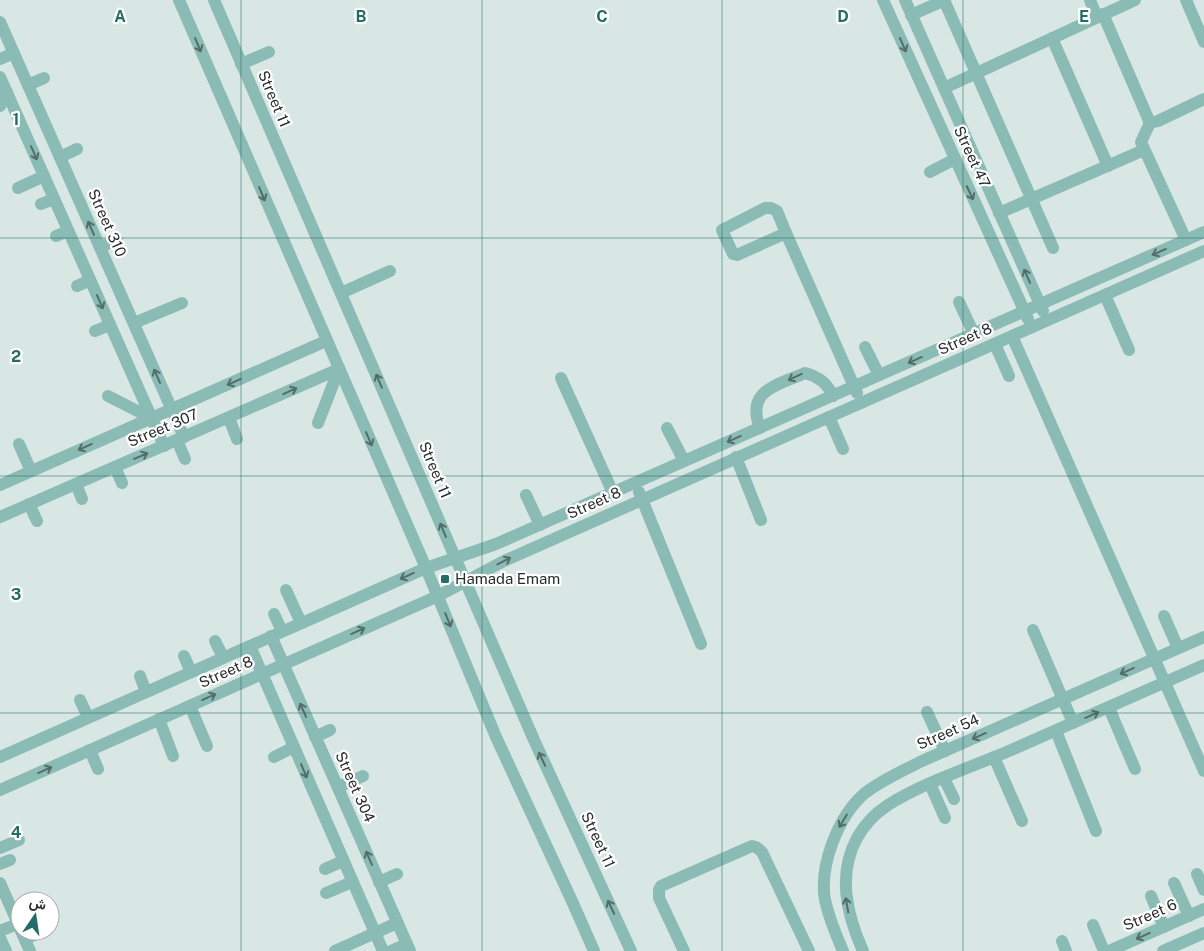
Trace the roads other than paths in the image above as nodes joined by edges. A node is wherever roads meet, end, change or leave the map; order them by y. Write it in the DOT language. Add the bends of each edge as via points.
graph roads {
  1 [pos="179,0"];
  2 [pos="214,0"];
  3 [pos="884,0"];
  4 [pos="905,0"];
  5 [pos="945,0"];
  6 [pos="1090,0"];
  7 [pos="1135,0"];
  8 [pos="1186,0"];
  9 [pos="911,15"];
  10 [pos="1100,16"];
  11 [pos="0,22"];
  12 [pos="1052,38"];
  13 [pos="1204,42"];
  14 [pos="269,52"];
  15 [pos="14,53"];
  16 [pos="0,59"];
  17 [pos="241,64"];
  18 [pos="976,73"];
  19 [pos="44,78"];
  20 [pos="26,80"];
  21 [pos="3,85"];
  22 [pos="944,88"];
  23 [pos="1204,99"];
  24 [pos="0,106"];
  25 [pos="1150,123"];
  26 [pos="77,149"];
  27 [pos="1144,150"];
  28 [pos="60,157"];
  29 [pos="955,159"];
  30 [pos="1108,166"];
  31 [pos="930,172"];
  32 [pos="44,176"];
  33 [pos="18,188"];
  34 [pos="54,199"];
  35 [pos="1032,199"];
  36 [pos="41,204"];
  37 [pos="999,213"];
  38 [pos="68,231"];
  39 [pos="1204,232"];
  40 [pos="786,233"];
  41 [pos="56,236"];
  42 [pos="117,240"];
  43 [pos="1186,240"];
  44 [pos="100,247"];
  45 [pos="1053,248"];
  46 [pos="1204,251"];
  47 [pos="390,271"];
  48 [pos="90,280"];
  49 [pos="78,286"];
  50 [pos="341,293"];
  51 [pos="1105,295"];
  52 [pos="959,302"];
  53 [pos="182,303"];
  54 [pos="1040,304"];
  55 [pos="1025,311"];
  56 [pos="1047,320"];
  57 [pos="134,323"];
  58 [pos="110,324"];
  59 [pos="1032,327"];
  60 [pos="95,331"];
  61 [pos="974,334"];
  62 [pos="1012,336"];
  63 [pos="326,341"];
  64 [pos="995,344"];
  65 [pos="865,347"];
  66 [pos="1129,350"];
  67 [pos="338,370"];
  68 [pos="879,375"];
  69 [pos="1009,376"];
  70 [pos="562,378"];
  71 [pos="854,387"];
  72 [pos="108,396"];
  73 [pos="833,396"];
  74 [pos="861,403"];
  75 [pos="172,409"];
  76 [pos="829,417"];
  77 [pos="151,418"];
  78 [pos="228,418"];
  79 [pos="318,424"];
  80 [pos="667,428"];
  81 [pos="760,428"];
  82 [pos="180,438"];
  83 [pos="237,439"];
  84 [pos="19,444"];
  85 [pos="164,446"];
  86 [pos="843,449"];
  87 [pos="736,458"];
  88 [pos="185,459"];
  89 [pos="684,461"];
  90 [pos="115,467"];
  91 [pos="30,471"];
  92 [pos="122,483"];
  93 [pos="635,483"];
  94 [pos="76,484"];
  95 [pos="0,485"];
  96 [pos="613,493"];
  97 [pos="526,495"];
  98 [pos="82,499"];
  99 [pos="642,499"];
  100 [pos="29,504"];
  101 [pos="0,517"];
  102 [pos="760,520"];
  103 [pos="37,521"];
  104 [pos="540,525"];
  105 [pos="455,557"];
  106 [pos="426,568"];
  107 [pos="466,582"];
  108 [pos="286,590"];
  109 [pos="438,596"];
  110 [pos="274,614"];
  111 [pos="1164,616"];
  112 [pos="301,622"];
  113 [pos="1032,630"];
  114 [pos="276,634"];
  115 [pos="1204,637"];
  116 [pos="215,641"];
  117 [pos="701,644"];
  118 [pos="250,646"];
  119 [pos="1178,648"];
  120 [pos="184,656"];
  121 [pos="223,657"];
  122 [pos="1155,659"];
  123 [pos="283,664"];
  124 [pos="1204,666"];
  125 [pos="191,672"];
  126 [pos="262,674"];
  127 [pos="140,676"];
  128 [pos="1165,683"];
  129 [pos="146,692"];
  130 [pos="1063,699"];
  131 [pos="80,700"];
  132 [pos="190,706"];
  133 [pos="1109,708"];
  134 [pos="927,712"];
  135 [pos="88,717"];
  136 [pos="159,719"];
  137 [pos="1073,723"];
  138 [pos="330,730"];
  139 [pos="1056,731"];
  140 [pos="315,737"];
  141 [pos="207,746"];
  142 [pos="294,748"];
  143 [pos="90,750"];
  144 [pos="945,751"];
  145 [pos="173,756"];
  146 [pos="0,757"];
  147 [pos="274,757"];
  148 [pos="994,757"];
  149 [pos="1135,769"];
  150 [pos="98,770"];
  151 [pos="1204,771"];
  152 [pos="363,776"];
  153 [pos="944,778"];
  154 [pos="930,784"];
  155 [pos="338,787"];
  156 [pos="0,790"];
  157 [pos="954,800"];
  158 [pos="945,818"];
  159 [pos="1022,821"];
  160 [pos="1096,831"];
  161 [pos="19,840"];
  162 [pos="0,848"];
  163 [pos="343,861"];
  164 [pos="325,869"];
  165 [pos="397,874"];
  166 [pos="1197,874"];
  167 [pos="352,882"];
  168 [pos="380,882"];
  169 [pos="0,883"];
  170 [pos="1174,883"];
  171 [pos="1204,890"];
  172 [pos="326,893"];
  173 [pos="1151,896"];
  174 [pos="10,905"];
  175 [pos="1204,909"];
  176 [pos="1188,916"];
  177 [pos="397,923"];
  178 [pos="1093,925"];
  179 [pos="1164,927"];
  180 [pos="375,933"];
  181 [pos="1204,933"];
  182 [pos="408,948"];
  183 [pos="335,951"];
  184 [pos="383,951"];
  185 [pos="391,951"];
  186 [pos="594,951"];
  187 [pos="631,951"];
  188 [pos="684,951"];
  189 [pos="809,951"];
  190 [pos="843,951"];
  191 [pos="862,951"];
  192 [pos="1104,951"];
  193 [pos="1109,951"];
  194 [pos="1163,951"];
  1 -- 63 [label="street, one-way"];
  2 -- 17 [label="street, Street 11"];
  3 -- 29 [label="street, Street 47, one-way"];
  4 -- 9 [label="street, Street 47"];
  5 -- 9 [label="street"];
  5 -- 18 [label="street"];
  6 -- 10 [label="street"];
  7 -- 10 [label="street"];
  8 -- 13 [label="street"];
  9 -- 22 [label="street, Street 47"];
  10 -- 12 [label="street"];
  10 -- 25 [label="street"];
  11 -- 15 [label="street, Street 310"];
  12 -- 18 [label="street"];
  12 -- 30 [label="street"];
  14 -- 17 [label="street"];
  15 -- 16 [label="street"];
  15 -- 20 [label="street, Street 310"];
  17 -- 50 [label="street, Street 11"];
  18 -- 22 [label="street"];
  18 -- 35 [label="street"];
  19 -- 20 [label="street"];
  20 -- 21 [label="street"];
  20 -- 28 [label="street, Street 310"];
  21 -- 24 [label="street"];
  21 -- 32 [label="street, one-way"];
  22 -- 37 [label="street, Street 47"];
  23 -- 25 [label="street"];
  25 -- 27 [label="street" via="1141,142"];
  26 -- 28 [label="street"];
  27 -- 30 [label="street"];
  27 -- 43 [label="street"];
  44 -- 28 [label="street, Street 310, one-way"];
  29 -- 31 [label="street"];
  29 -- 55 [label="street, Street 47, one-way"];
  30 -- 35 [label="street"];
  32 -- 33 [label="street"];
  32 -- 34 [label="street"];
  34 -- 36 [label="street"];
  34 -- 38 [label="street"];
  35 -- 37 [label="street"];
  35 -- 45 [label="street"];
  54 -- 37 [label="street, Street 47, one-way"];
  38 -- 41 [label="street"];
  38 -- 48 [label="street"];
  39 -- 43 [label="street, Street 8"];
  40 -- 40 [label="street" via="777,212 771,208 722,230 736,255"];
  40 -- 71 [label="street"];
  42 -- 44 [label="street"];
  43 -- 54 [label="street, Street 8, one-way"];
  44 -- 57 [label="street, Street 310"];
  46 -- 51 [label="street, Street 8"];
  47 -- 50 [label="street"];
  48 -- 49 [label="street"];
  48 -- 58 [label="street, one-way"];
  105 -- 50 [label="street, Street 11, one-way"];
  51 -- 56 [label="street, Street 8"];
  51 -- 66 [label="street"];
  52 -- 61 [label="street"];
  53 -- 57 [label="street"];
  54 -- 55 [label="street, Street 8"];
  54 -- 56 [label="street, Street 47"];
  55 -- 59 [label="street, Street 47"];
  55 -- 61 [label="street, Street 8"];
  56 -- 59 [label="street, Street 8"];
  75 -- 57 [label="street, Street 310, one-way"];
  58 -- 60 [label="street"];
  58 -- 77 [label="street"];
  59 -- 62 [label="street, Street 8"];
  61 -- 68 [label="street, Street 8, one-way"];
  62 -- 64 [label="street, Street 8"];
  62 -- 122 [label="street"];
  63 -- 67 [label="street"];
  63 -- 75 [label="street, Street 307, one-way"];
  64 -- 69 [label="street"];
  64 -- 74 [label="street, Street 8"];
  65 -- 68 [label="street"];
  78 -- 67 [label="street, Street 307, one-way"];
  67 -- 79 [label="street"];
  67 -- 106 [label="street, one-way"];
  68 -- 71 [label="street, Street 8"];
  70 -- 96 [label="street"];
  71 -- 73 [label="street, Street 8"];
  71 -- 74 [label="street"];
  72 -- 77 [label="street"];
  73 -- 81 [label="street, Street 8"];
  73 -- 81 [label="street, one-way" via="822,380 805,372 763,392 756,410"];
  74 -- 76 [label="street, Street 8"];
  75 -- 77 [label="street, Street 307"];
  75 -- 82 [label="street, Street 310"];
  76 -- 86 [label="street"];
  76 -- 87 [label="street, Street 8"];
  77 -- 85 [label="street"];
  77 -- 91 [label="street, Street 307, one-way"];
  78 -- 82 [label="street, Street 307"];
  78 -- 83 [label="street"];
  80 -- 89 [label="street"];
  81 -- 89 [label="street, Street 8, one-way"];
  82 -- 85 [label="street, Street 307"];
  82 -- 88 [label="street, Street 310"];
  84 -- 91 [label="street"];
  90 -- 85 [label="street, Street 307, one-way"];
  87 -- 99 [label="street, Street 8"];
  87 -- 102 [label="street"];
  89 -- 93 [label="street, Street 8"];
  90 -- 92 [label="street"];
  90 -- 94 [label="street, Street 307"];
  91 -- 95 [label="street, Street 307"];
  93 -- 96 [label="street, Street 8"];
  93 -- 99 [label="street"];
  94 -- 98 [label="street"];
  94 -- 100 [label="street, Street 307"];
  96 -- 104 [label="street, Street 8"];
  97 -- 104 [label="street"];
  107 -- 99 [label="street, Street 8, one-way" via="504,560"];
  99 -- 117 [label="street"];
  100 -- 101 [label="street, Street 307"];
  100 -- 103 [label="street"];
  104 -- 105 [label="street, Street 8"];
  105 -- 106 [label="street, Street 8"];
  105 -- 107 [label="street, Street 11"];
  106 -- 109 [label="street"];
  106 -- 112 [label="street, Street 8, one-way"];
  107 -- 109 [label="street, Street 8"];
  187 -- 107 [label="street, Street 11, one-way"];
  108 -- 112 [label="street"];
  123 -- 109 [label="street, Street 8, one-way"];
  109 -- 186 [label="street, one-way" via="496,737"];
  110 -- 114 [label="street, Street 304"];
  111 -- 119 [label="street"];
  112 -- 114 [label="street, Street 8"];
  113 -- 130 [label="street"];
  114 -- 118 [label="street, Street 8"];
  114 -- 123 [label="street, Street 304"];
  115 -- 119 [label="street, Street 54"];
  116 -- 121 [label="street"];
  118 -- 121 [label="street, Street 8"];
  118 -- 126 [label="street"];
  119 -- 122 [label="street, Street 54"];
  120 -- 125 [label="street"];
  121 -- 125 [label="street, Street 8"];
  122 -- 128 [label="street"];
  122 -- 130 [label="street, Street 54, one-way"];
  123 -- 126 [label="street, Street 8"];
  140 -- 123 [label="street, Street 304, one-way"];
  124 -- 128 [label="street"];
  125 -- 129 [label="street, Street 8"];
  132 -- 126 [label="street, Street 8, one-way"];
  126 -- 142 [label="street"];
  127 -- 129 [label="street"];
  128 -- 133 [label="street"];
  128 -- 151 [label="street"];
  129 -- 135 [label="street, Street 8"];
  130 -- 137 [label="street"];
  130 -- 144 [label="street, Street 54, one-way"];
  131 -- 135 [label="street"];
  132 -- 136 [label="street, Street 8"];
  132 -- 141 [label="street"];
  137 -- 133 [label="street, one-way"];
  133 -- 149 [label="street"];
  134 -- 144 [label="street"];
  135 -- 146 [label="street, Street 8"];
  136 -- 143 [label="street, Street 8"];
  136 -- 145 [label="street"];
  137 -- 139 [label="street"];
  138 -- 140 [label="street"];
  139 -- 148 [label="street"];
  139 -- 160 [label="street"];
  140 -- 155 [label="street, Street 304"];
  142 -- 147 [label="street"];
  142 -- 163 [label="street, one-way"];
  143 -- 150 [label="street"];
  156 -- 143 [label="street, Street 8, one-way"];
  144 -- 190 [label="street, Street 54, one-way" via="880,782 863,795 836,834 824,876 825,899"];
  148 -- 153 [label="street"];
  148 -- 159 [label="street"];
  152 -- 155 [label="street"];
  153 -- 154 [label="street"];
  153 -- 157 [label="street"];
  154 -- 158 [label="street"];
  191 -- 154 [label="street, one-way" via="846,900 848,859 870,820 886,807"];
  168 -- 155 [label="street, Street 304, one-way"];
  161 -- 162 [label="street"];
  163 -- 164 [label="street"];
  163 -- 167 [label="street"];
  165 -- 168 [label="street"];
  166 -- 171 [label="street"];
  167 -- 172 [label="street"];
  167 -- 180 [label="street"];
  168 -- 177 [label="street, Street 304"];
  169 -- 174 [label="street"];
  170 -- 176 [label="street"];
  173 -- 179 [label="street"];
  175 -- 176 [label="street, Street 6"];
  176 -- 179 [label="street, Street 6"];
  177 -- 180 [label="street"];
  177 -- 182 [label="street, Street 304"];
  178 -- 192 [label="street"];
  179 -- 193 [label="street, Street 6, one-way"];
  180 -- 183 [label="street"];
  180 -- 184 [label="street"];
  181 -- 194 [label="street"];
  182 -- 185 [label="street"];
  188 -- 189 [label="street" via="658,898 661,886 752,846 762,852"];
}
